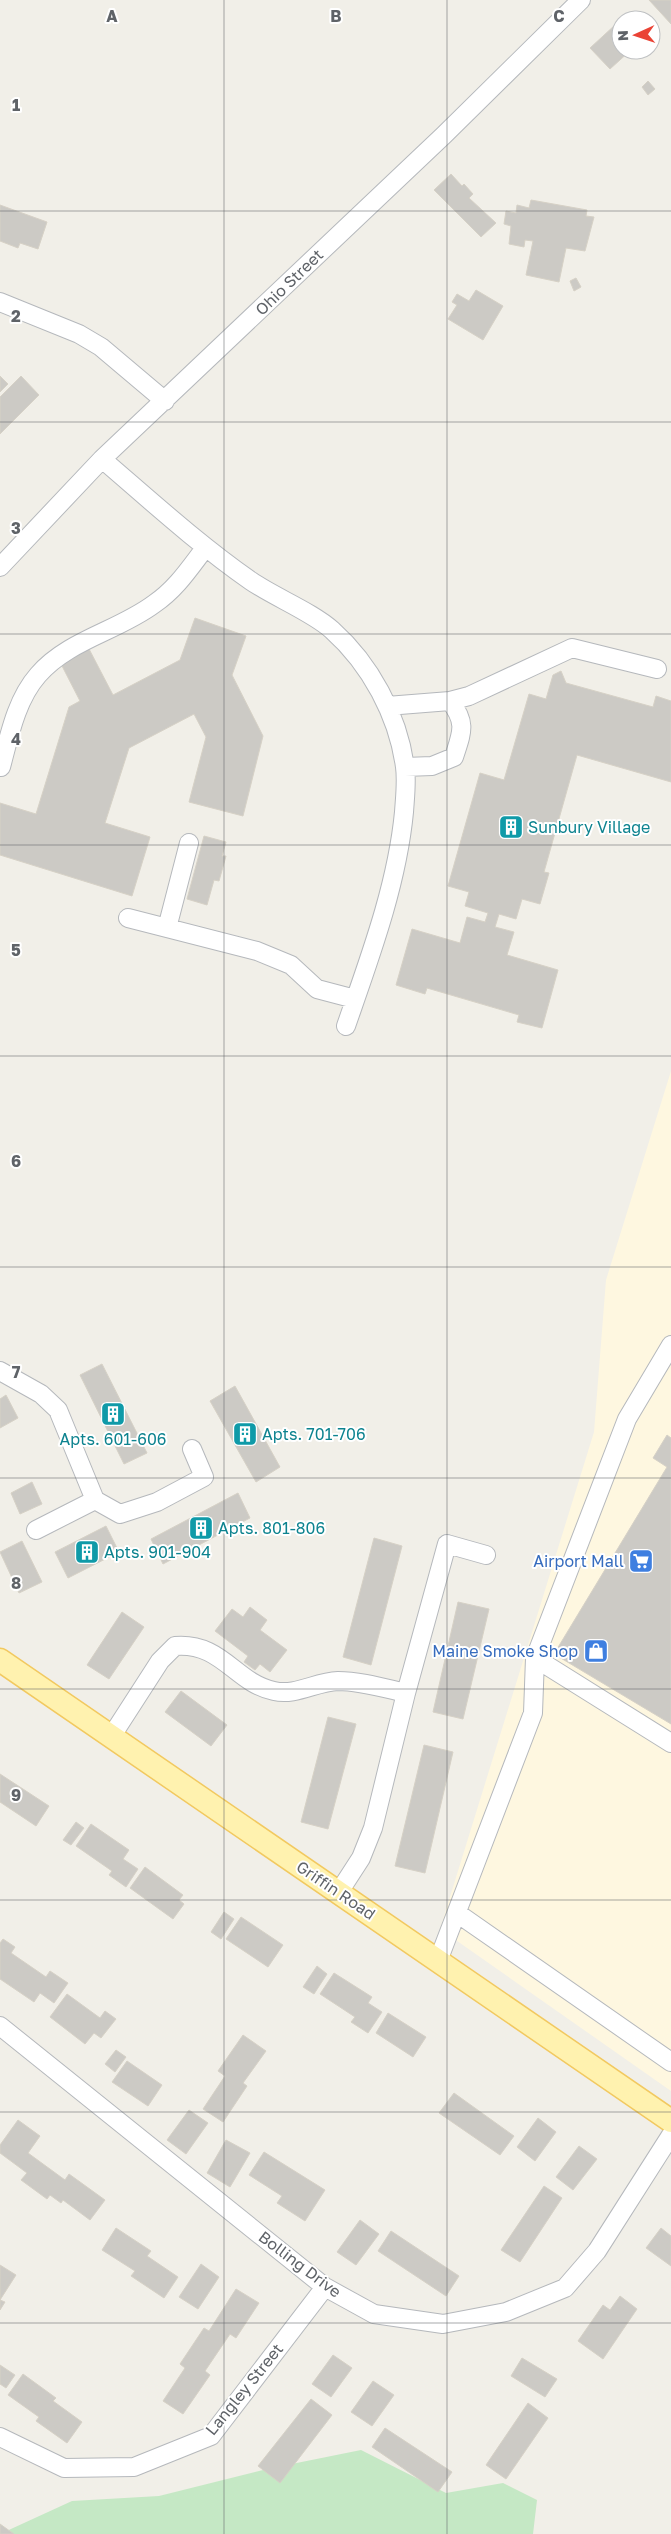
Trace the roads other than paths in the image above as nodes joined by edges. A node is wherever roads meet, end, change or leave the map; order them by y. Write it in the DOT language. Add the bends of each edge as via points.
graph roads {
  1 [pos="581,0"];
  2 [pos="0,302"];
  3 [pos="164,401"];
  4 [pos="102,459"];
  5 [pos="205,548"];
  6 [pos="0,567"];
  7 [pos="657,670"];
  8 [pos="450,701"];
  9 [pos="387,706"];
  10 [pos="1,767"];
  11 [pos="405,767"];
  12 [pos="190,843"];
  13 [pos="128,918"];
  14 [pos="168,928"];
  15 [pos="355,1000"];
  16 [pos="346,1026"];
  17 [pos="671,1344"];
  18 [pos="0,1371"];
  19 [pos="192,1449"];
  20 [pos="95,1500"];
  21 [pos="36,1530"];
  22 [pos="486,1555"];
  23 [pos="535,1658"];
  24 [pos="0,1660"];
  25 [pos="406,1693"];
  26 [pos="111,1737"];
  27 [pos="671,1743"];
  28 [pos="339,1892"];
  29 [pos="457,1913"];
  30 [pos="438,1960"];
  31 [pos="0,2026"];
  32 [pos="671,2062"];
  33 [pos="671,2122"];
  34 [pos="671,2135"];
  35 [pos="325,2286"];
  36 [pos="0,2437"];
  1 -- 3 [label="street, Ohio Street" via="437,142"];
  2 -- 3 [label="street" via="79,334 101,347"];
  3 -- 4 [label="street, Ohio Street"];
  4 -- 5 [label="street"];
  4 -- 6 [label="street, Ohio Street"];
  5 -- 9 [label="street" via="253,582 330,628 359,657"];
  5 -- 10 [label="street" via="177,585 154,605 61,655 37,676 22,700"];
  7 -- 8 [label="street" via="572,648 469,696"];
  8 -- 9 [label="street"];
  8 -- 11 [label="street" via="459,713 463,731 454,757 432,766"];
  9 -- 11 [label="street" via="398,734"];
  11 -- 15 [label="street" via="401,842 383,913"];
  12 -- 14 [label="street"];
  13 -- 14 [label="street"];
  14 -- 15 [label="street" via="257,951 290,965 317,989"];
  15 -- 16 [label="street"];
  17 -- 23 [label="street" via="627,1419"];
  18 -- 20 [label="street" via="41,1394 58,1410"];
  19 -- 20 [label="street" via="204,1477 157,1502 120,1514"];
  20 -- 21 [label="street"];
  22 -- 25 [label="street" via="447,1544"];
  23 -- 27 [label="street"];
  23 -- 29 [label="street" via="533,1713"];
  24 -- 26 [label="main road, Griffin Road"];
  25 -- 26 [label="street" via="337,1681 292,1693 273,1691 259,1686 209,1651 191,1645 175,1646 160,1661"];
  25 -- 28 [label="street" via="373,1828 361,1858"];
  26 -- 28 [label="main road, Griffin Road"];
  28 -- 30 [label="main road, Griffin Road"];
  29 -- 30 [label="street"];
  29 -- 32 [label="street"];
  30 -- 33 [label="main road, Griffin Road"];
  31 -- 35 [label="street, Bolling Drive"];
  34 -- 35 [label="street, Bolling Drive" via="597,2252 565,2288 506,2312 443,2324 374,2314"];
  35 -- 36 [label="street, Langley Street" via="211,2436 134,2467 64,2468"];
}
